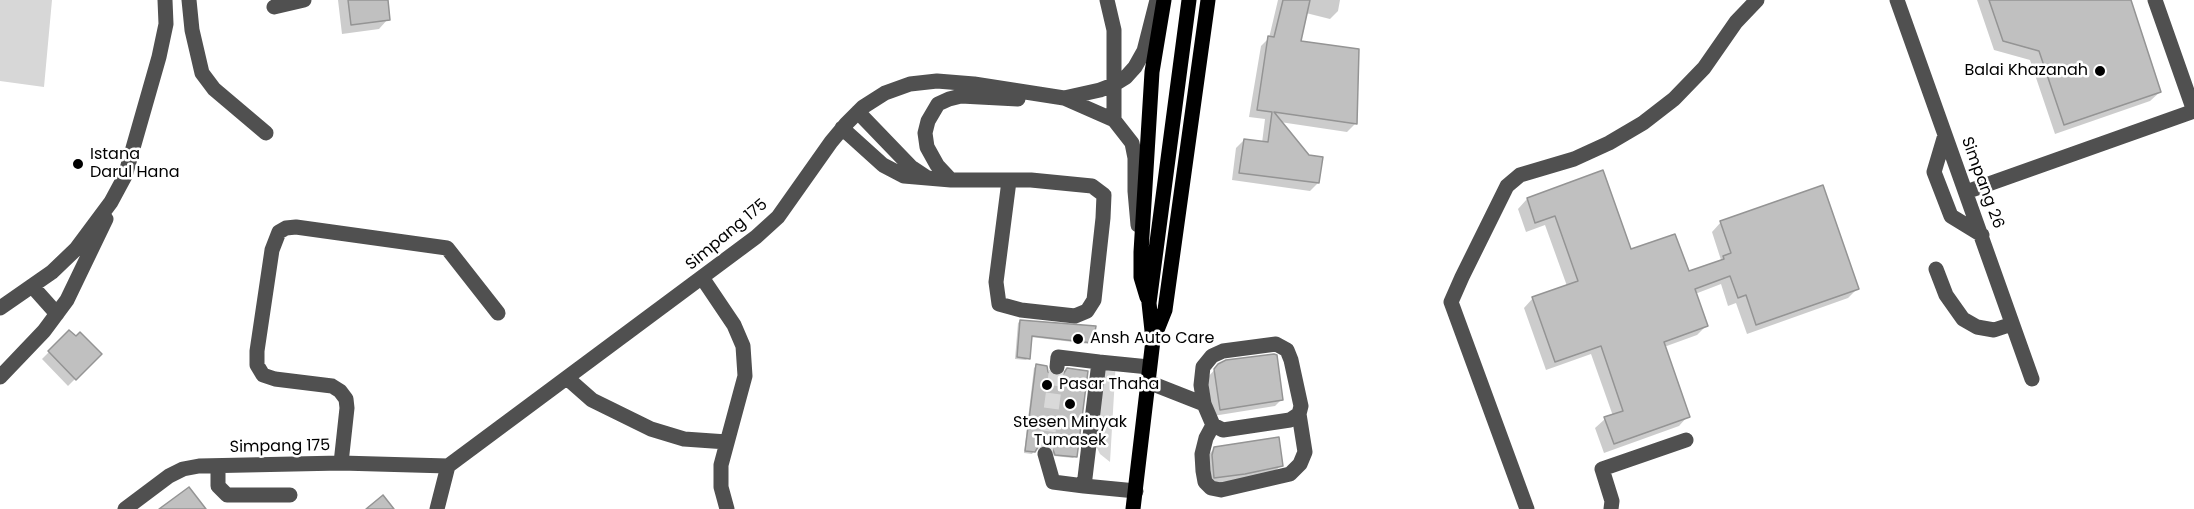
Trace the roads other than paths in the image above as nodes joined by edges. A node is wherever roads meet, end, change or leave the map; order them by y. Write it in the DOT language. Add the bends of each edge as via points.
graph roads {
  1 [pos="165,0"];
  2 [pos="189,0"];
  3 [pos="304,0"];
  4 [pos="1107,0"];
  5 [pos="1157,0"];
  6 [pos="1164,0"];
  7 [pos="1189,0"];
  8 [pos="1208,0"];
  9 [pos="1757,0"];
  10 [pos="1898,0"];
  11 [pos="2155,0"];
  12 [pos="274,7"];
  13 [pos="1113,85"];
  14 [pos="1061,98"];
  15 [pos="2194,111"];
  16 [pos="858,112"];
  17 [pos="1114,120"];
  18 [pos="842,128"];
  19 [pos="266,133"];
  20 [pos="1945,135"];
  21 [pos="929,179"];
  22 [pos="951,180"];
  23 [pos="1009,181"];
  24 [pos="1966,192"];
  25 [pos="111,202"];
  26 [pos="1982,235"];
  27 [pos="1141,252"];
  28 [pos="1936,269"];
  29 [pos="703,279"];
  30 [pos="32,286"];
  31 [pos="1149,303"];
  32 [pos="0,308"];
  33 [pos="498,313"];
  34 [pos="57,314"];
  35 [pos="2012,324"];
  36 [pos="1153,340"];
  37 [pos="1099,362"];
  38 [pos="1057,367"];
  39 [pos="1149,375"];
  40 [pos="0,377"];
  41 [pos="567,378"];
  42 [pos="2032,379"];
  43 [pos="1204,404"];
  44 [pos="1299,414"];
  45 [pos="1213,425"];
  46 [pos="1686,440"];
  47 [pos="727,442"];
  48 [pos="1045,454"];
  49 [pos="341,464"];
  50 [pos="218,466"];
  51 [pos="448,466"];
  52 [pos="1084,486"];
  53 [pos="1136,491"];
  54 [pos="290,495"];
  55 [pos="125,509"];
  56 [pos="437,509"];
  57 [pos="727,509"];
  58 [pos="1133,509"];
  59 [pos="1527,509"];
  60 [pos="1611,509"];
  1 -- 25 [label="street" via="166,24 159,57 125,176"];
  2 -- 19 [label="street" via="202,73 214,89"];
  3 -- 12 [label="street"];
  4 -- 13 [label="street" via="1114,30"];
  5 -- 13 [label="street, Simpang 175" via="1135,67"];
  6 -- 27 [label="main road" via="1152,72"];
  7 -- 31 [label="main road"];
  8 -- 36 [label="main road" via="1165,310"];
  9 -- 59 [label="street" via="1736,22 1704,68 1643,123 1574,159 1520,175 1507,186 1462,277 1451,302"];
  10 -- 20 [label="street, Simpang 26"];
  11 -- 15 [label="street"];
  13 -- 14 [label="street, Simpang 175"];
  13 -- 17 [label="street"];
  14 -- 16 [label="street, Simpang 175" via="937,81 910,84 885,93"];
  14 -- 17 [label="street, Simpang 175"];
  14 -- 22 [label="street" via="961,96 938,104 928,121 927,147"];
  15 -- 24 [label="street"];
  16 -- 18 [label="street, Simpang 175"];
  16 -- 21 [label="street" via="911,167"];
  17 -- 27 [label="street" via="1131,142"];
  18 -- 21 [label="street" via="883,165 904,176"];
  18 -- 29 [label="street, Simpang 175" via="778,217"];
  20 -- 24 [label="street, Simpang 26"];
  20 -- 26 [label="street" via="1934,172 1951,216"];
  21 -- 22 [label="street"];
  22 -- 23 [label="street"];
  23 -- 23 [label="street" via="996,282 999,304 1075,316 1087,311 1094,300 1104,195 1092,186"];
  24 -- 26 [label="street, Simpang 26"];
  25 -- 30 [label="street" via="76,249"];
  25 -- 34 [label="street" via="71,295"];
  26 -- 35 [label="street, Simpang 26"];
  27 -- 31 [label="main road" via="1141,277"];
  28 -- 35 [label="street" via="1946,296 1962,319 1994,330"];
  29 -- 41 [label="street, Simpang 175"];
  29 -- 47 [label="street" via="734,325 743,346 745,376"];
  30 -- 32 [label="street"];
  30 -- 34 [label="street"];
  31 -- 36 [label="main road"];
  33 -- 49 [label="street" via="447,248 296,227 279,232 272,250 257,365 263,375 275,379 332,386 340,391 347,408"];
  34 -- 40 [label="street"];
  35 -- 42 [label="street, Simpang 26"];
  36 -- 39 [label="main road"];
  37 -- 38 [label="street" via="1058,357"];
  37 -- 39 [label="street"];
  37 -- 52 [label="street"];
  39 -- 43 [label="street"];
  39 -- 53 [label="main road"];
  41 -- 47 [label="street" via="592,400 651,429 684,440"];
  41 -- 51 [label="street, Simpang 175"];
  43 -- 44 [label="street" via="1203,366 1212,356 1276,344 1287,350 1291,360 1301,406"];
  43 -- 45 [label="street"];
  44 -- 45 [label="street" via="1290,420 1223,430"];
  44 -- 45 [label="street" via="1305,452 1290,474 1221,490 1205,482 1203,471 1202,454"];
  46 -- 60 [label="street" via="1602,469"];
  47 -- 57 [label="street" via="721,487"];
  48 -- 52 [label="street" via="1053,482"];
  49 -- 50 [label="street, Simpang 175"];
  49 -- 51 [label="street, Simpang 175"];
  50 -- 54 [label="street" via="218,486 227,495"];
  50 -- 55 [label="street, Simpang 175" via="183,469"];
  51 -- 56 [label="street"];
  52 -- 53 [label="street"];
  53 -- 58 [label="main road"];
}
